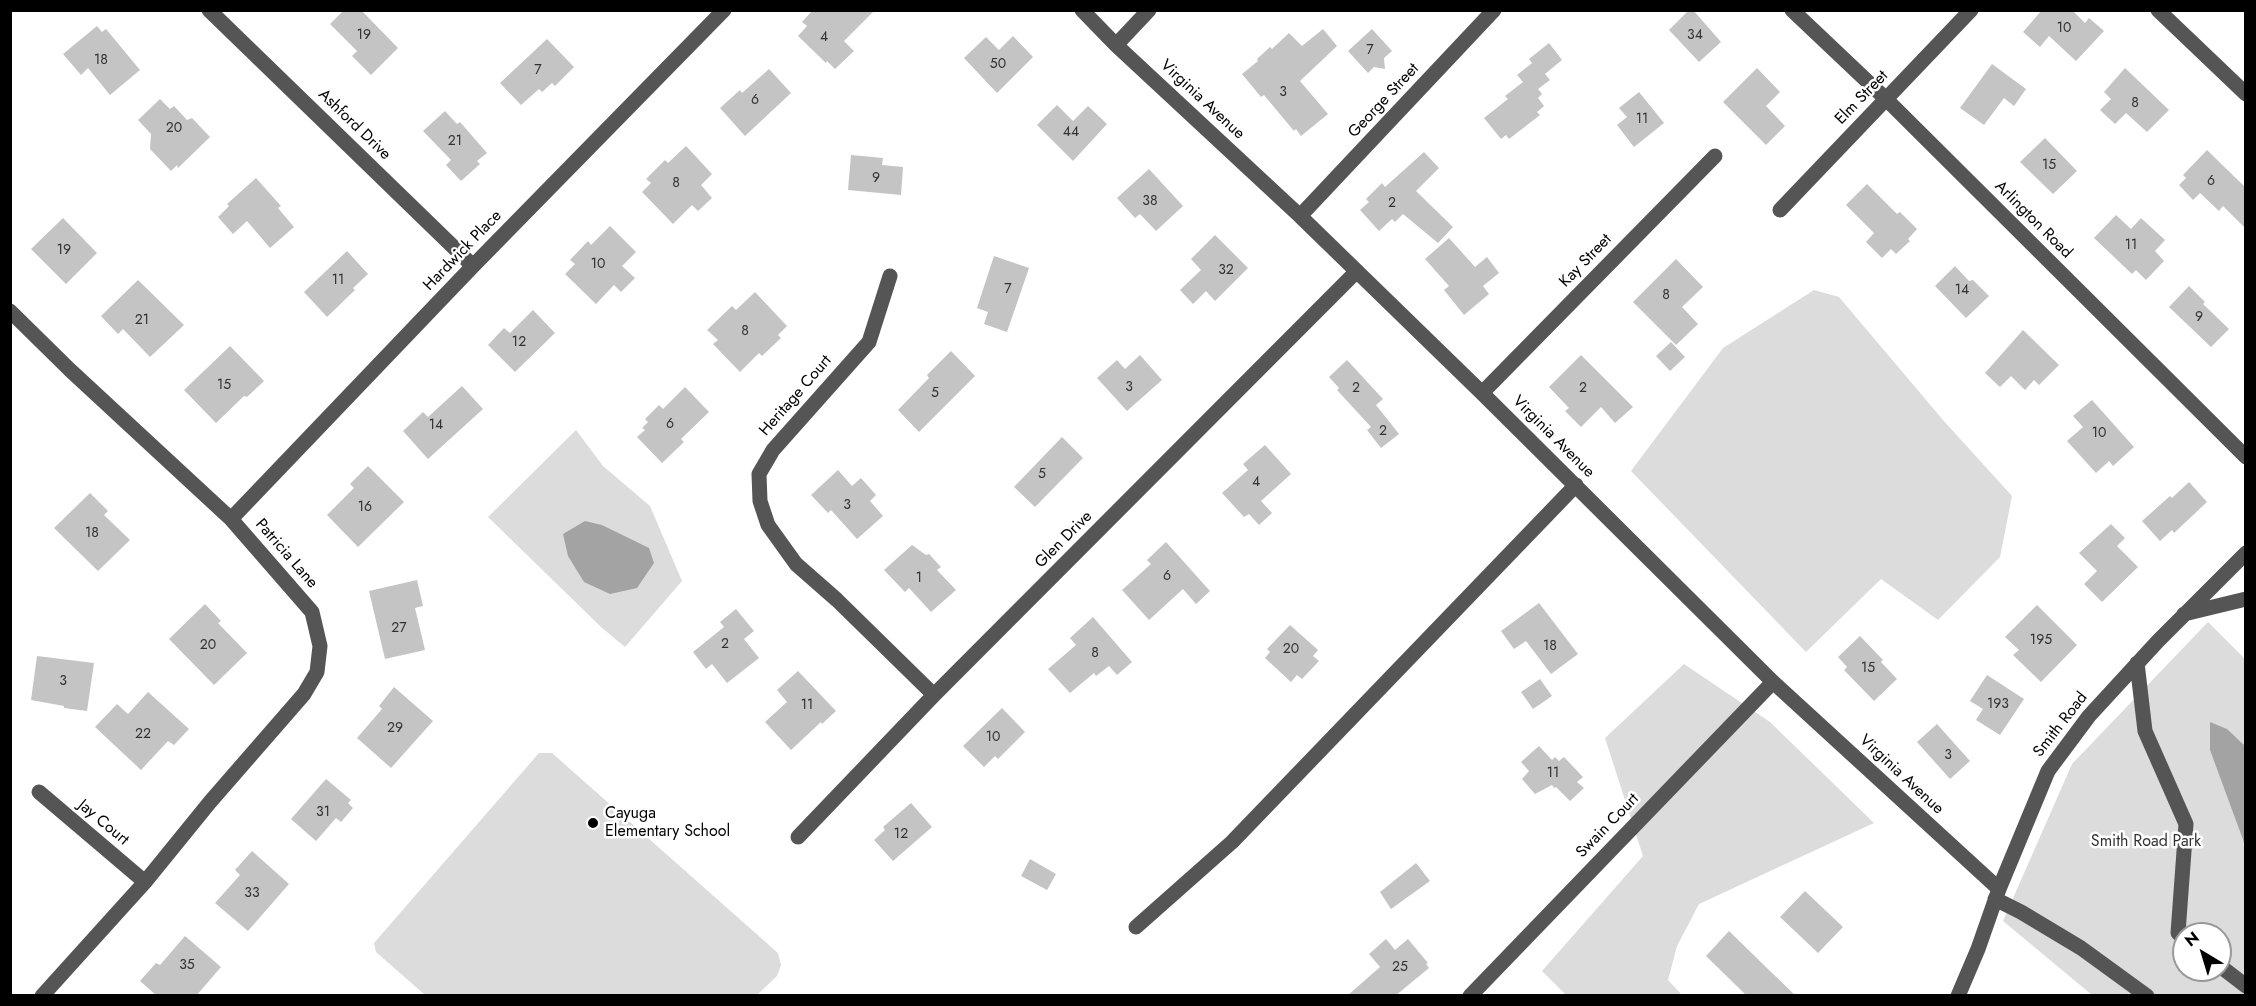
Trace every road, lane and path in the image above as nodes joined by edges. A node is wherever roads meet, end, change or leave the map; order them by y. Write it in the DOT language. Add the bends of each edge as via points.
graph roads {
  1 [pos="209,10"];
  2 [pos="724,10"];
  3 [pos="1082,10"];
  4 [pos="1149,10"];
  5 [pos="1494,10"];
  6 [pos="1792,10"];
  7 [pos="1971,10"];
  8 [pos="2158,10"];
  9 [pos="1116,45"];
  10 [pos="2246,94"];
  11 [pos="1886,99"];
  12 [pos="1715,156"];
  13 [pos="1780,210"];
  14 [pos="1300,216"];
  15 [pos="473,266"];
  16 [pos="1357,272"];
  17 [pos="890,276"];
  18 [pos="10,311"];
  19 [pos="1482,393"];
  20 [pos="2246,457"];
  21 [pos="1576,485"];
  22 [pos="231,519"];
  23 [pos="2246,553"];
  24 [pos="2246,599"];
  25 [pos="2184,614"];
  26 [pos="2137,663"];
  27 [pos="1773,682"];
  28 [pos="934,695"];
  29 [pos="39,792"];
  30 [pos="798,837"];
  31 [pos="145,882"];
  32 [pos="1997,894"];
  33 [pos="2179,922"];
  34 [pos="1136,927"];
  35 [pos="2232,975"];
  36 [pos="2246,986"];
  37 [pos="42,996"];
  38 [pos="1470,996"];
  39 [pos="1958,996"];
  40 [pos="2147,996"];
  1 -- 15 [label="street, Ashford Drive"];
  2 -- 15 [label="street, Hardwick Place"];
  3 -- 9 [label="street, Virginia Avenue"];
  4 -- 9 [label="street"];
  5 -- 14 [label="street, George Street"];
  6 -- 11 [label="street, Arlington Road"];
  7 -- 11 [label="street, Elm Street"];
  8 -- 10 [label="street"];
  9 -- 14 [label="street, Virginia Avenue"];
  11 -- 13 [label="street, Elm Street"];
  11 -- 20 [label="street, Arlington Road"];
  12 -- 19 [label="street, Kay Street"];
  14 -- 16 [label="street, Virginia Avenue"];
  15 -- 22 [label="street, Hardwick Place"];
  16 -- 19 [label="street, Virginia Avenue"];
  16 -- 28 [label="street, Glen Drive"];
  17 -- 28 [label="street, Heritage Court" via="869,342 773,450 759,474 760,501 768,525 796,564"];
  18 -- 22 [label="street, Patricia Lane"];
  19 -- 21 [label="street, Virginia Avenue"];
  21 -- 27 [label="street, Virginia Avenue"];
  21 -- 34 [label="street" via="1232,842"];
  22 -- 31 [label="street, Patricia Lane" via="312,612 320,646 317,672 304,694"];
  23 -- 25 [label="street, Smith Road"];
  24 -- 25 [label="street"];
  25 -- 26 [label="street, Smith Road"];
  26 -- 32 [label="street, Smith Road" via="2089,716 2048,771"];
  26 -- 33 [label="street" via="2145,731 2186,824"];
  27 -- 32 [label="street, Virginia Avenue"];
  27 -- 38 [label="street, Swain Court"];
  28 -- 30 [label="street, Glen Drive"];
  29 -- 31 [label="street, Jay Court"];
  31 -- 37 [label="street, Patricia Lane"];
  32 -- 39 [label="street, Smith Road"];
  32 -- 40 [label="street, Virginia Avenue"];
  35 -- 36 [label="street"];
}
